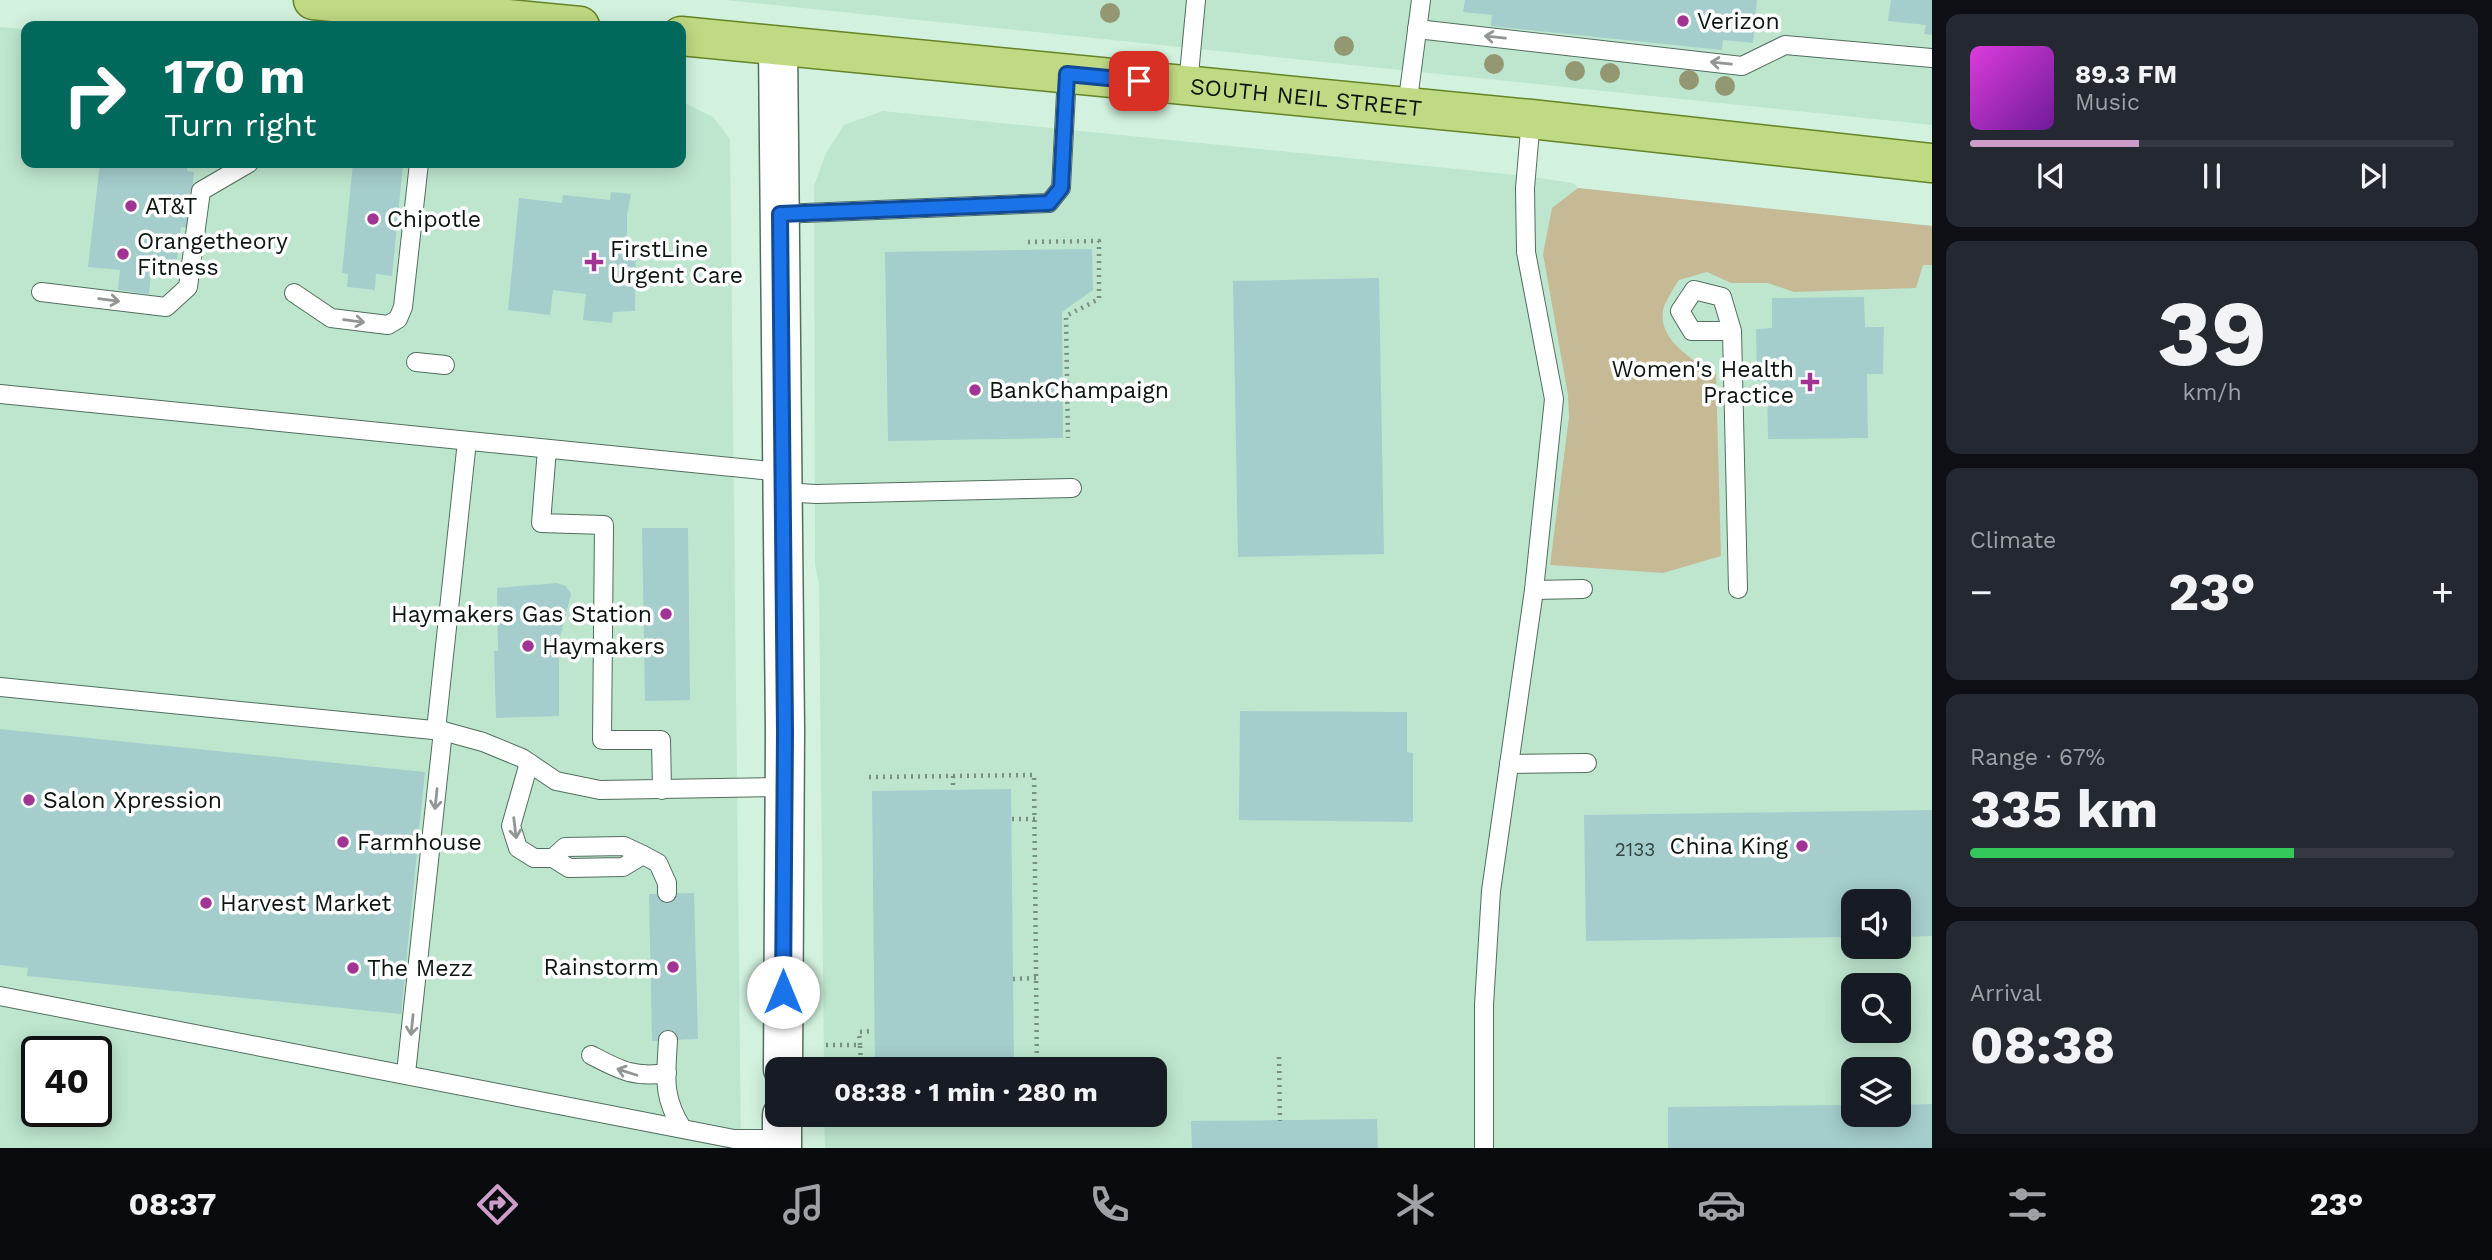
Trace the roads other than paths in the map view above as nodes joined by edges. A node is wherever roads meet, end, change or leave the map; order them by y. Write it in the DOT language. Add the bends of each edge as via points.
graph roads {
  1 [pos="313,0"];
  2 [pos="1196,0"];
  3 [pos="1421,0"];
  4 [pos="395,4"];
  5 [pos="538,21"];
  6 [pos="1417,29"];
  7 [pos="686,37"];
  8 [pos="779,46"];
  9 [pos="1932,58"];
  10 [pos="1067,74"];
  11 [pos="1188,85"];
  12 [pos="1406,107"];
  13 [pos="1531,119"];
  14 [pos="1932,163"];
  15 [pos="240,168"];
  16 [pos="418,168"];
  17 [pos="780,214"];
  18 [pos="41,292"];
  19 [pos="294,293"];
  20 [pos="1732,331"];
  21 [pos="416,362"];
  22 [pos="445,365"];
  23 [pos="0,394"];
  24 [pos="467,441"];
  25 [pos="547,449"];
  26 [pos="782,482"];
  27 [pos="1072,488"];
  28 [pos="1583,589"];
  29 [pos="1738,589"];
  30 [pos="1534,590"];
  31 [pos="0,687"];
  32 [pos="440,731"];
  33 [pos="529,763"];
  34 [pos="1587,763"];
  35 [pos="1509,764"];
  36 [pos="785,787"];
  37 [pos="662,790"];
  38 [pos="667,893"];
  39 [pos="0,996"];
  40 [pos="667,1040"];
  41 [pos="591,1055"];
  42 [pos="783,1057"];
  43 [pos="406,1073"];
  44 [pos="667,1073"];
  45 [pos="682,1128"];
  46 [pos="782,1134"];
  47 [pos="1484,1148"];
  1 -- 4 [label="main road"];
  2 -- 11 [label="lane"];
  3 -- 6 [label="lane"];
  4 -- 5 [label="main road"];
  9 -- 6 [label="lane, one-way" via="1785,45 1742,65"];
  6 -- 12 [label="lane"];
  7 -- 8 [label="main road, SOUTH NEIL STREET"];
  8 -- 10 [label="main road, SOUTH NEIL STREET"];
  8 -- 17 [label="street"];
  10 -- 11 [label="main road, SOUTH NEIL STREET"];
  10 -- 17 [label="lane" via="1061,188 1049,203"];
  11 -- 12 [label="main road, SOUTH NEIL STREET"];
  12 -- 13 [label="main road, SOUTH NEIL STREET"];
  13 -- 14 [label="main road, SOUTH NEIL STREET"];
  13 -- 30 [label="lane" via="1526,252 1554,399"];
  18 -- 15 [label="lane, one-way" via="166,307 188,288 201,191"];
  19 -- 16 [label="lane, one-way" via="331,318 388,325 398,319"];
  17 -- 26 [label="street"];
  20 -- 29 [label="lane"];
  21 -- 22 [label="lane"];
  23 -- 24 [label="lane"];
  24 -- 25 [label="lane"];
  24 -- 32 [label="lane"];
  25 -- 26 [label="lane"];
  25 -- 37 [label="lane" via="541,523 604,526 602,740 661,740"];
  26 -- 27 [label="lane" via="816,494"];
  26 -- 36 [label="street"];
  28 -- 30 [label="lane"];
  30 -- 35 [label="lane"];
  31 -- 32 [label="lane"];
  32 -- 33 [label="lane" via="483,742"];
  32 -- 43 [label="lane, one-way"];
  33 -- 37 [label="lane" via="556,781 600,790"];
  33 -- 38 [label="lane, one-way" via="512,826 519,848 534,858 553,858 569,868 623,867 643,855 658,863"];
  34 -- 35 [label="lane"];
  35 -- 47 [label="lane" via="1491,891 1484,1005"];
  36 -- 37 [label="lane"];
  36 -- 42 [label="street"];
  39 -- 43 [label="lane"];
  40 -- 44 [label="lane"];
  44 -- 41 [label="lane, one-way" via="643,1077"];
  43 -- 45 [label="lane"];
  44 -- 45 [label="lane" via="670,1110"];
  45 -- 46 [label="lane" via="734,1139"];
}
